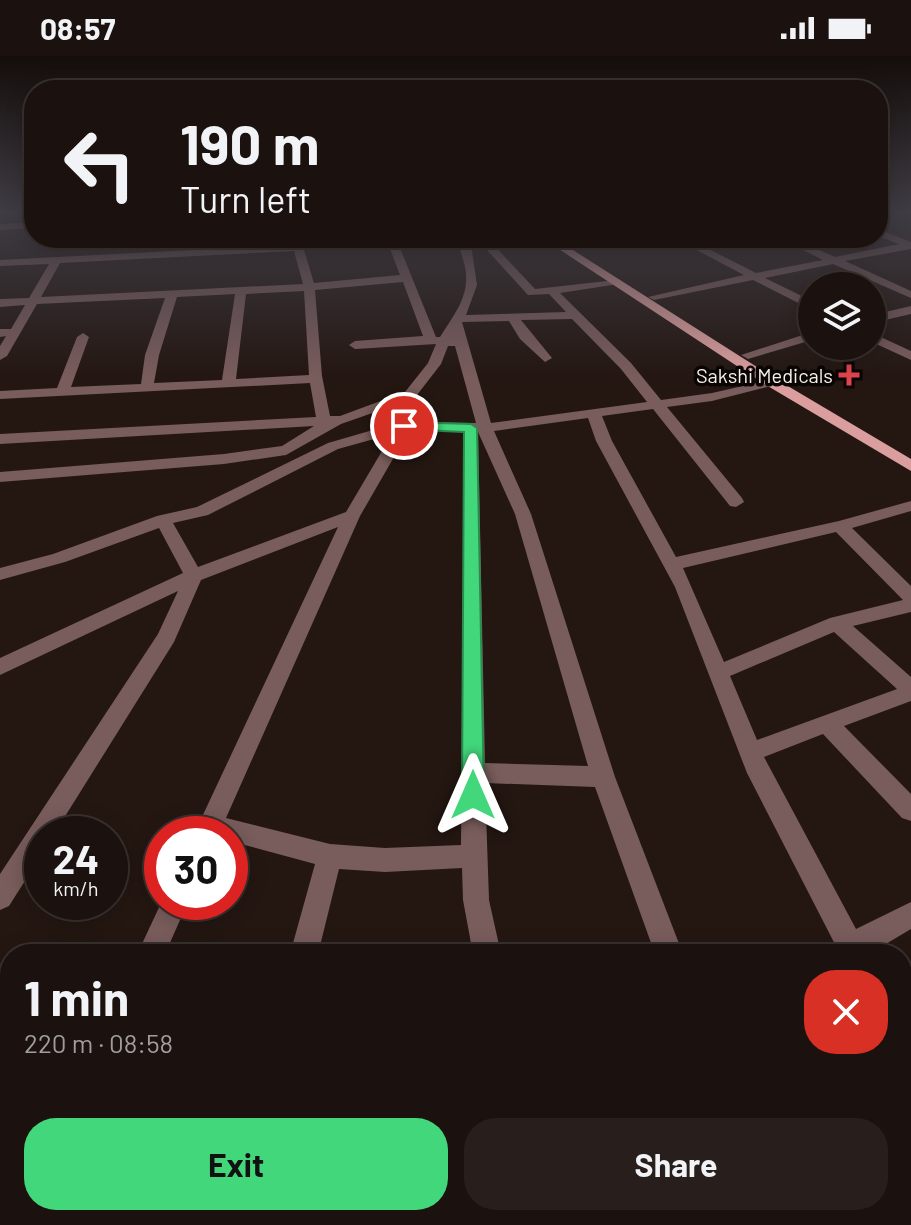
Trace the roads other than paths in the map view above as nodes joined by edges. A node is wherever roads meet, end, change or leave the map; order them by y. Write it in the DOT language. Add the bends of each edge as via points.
graph roads {
  1 [pos="52,268"];
  2 [pos="305,268"];
  3 [pos="402,268"];
  4 [pos="470,268"];
  5 [pos="508,268"];
  6 [pos="591,268"];
  7 [pos="609,268"];
  8 [pos="740,268"];
  9 [pos="794,268"];
  10 [pos="850,268"];
  11 [pos="755,275"];
  12 [pos="406,278"];
  13 [pos="612,282"];
  14 [pos="307,287"];
  15 [pos="241,291"];
  16 [pos="553,292"];
  17 [pos="172,294"];
  18 [pos="911,295"];
  19 [pos="654,297"];
  20 [pos="798,298"];
  21 [pos="33,301"];
  22 [pos="0,303"];
  23 [pos="911,310"];
  24 [pos="572,315"];
  25 [pos="886,316"];
  26 [pos="513,317"];
  27 [pos="456,321"];
  28 [pos="15,332"];
  29 [pos="0,333"];
  30 [pos="83,337"];
  31 [pos="437,340"];
  32 [pos="798,340"];
  33 [pos="460,343"];
  34 [pos="886,344"];
  35 [pos="355,345"];
  36 [pos="748,355"];
  37 [pos="0,356"];
  38 [pos="911,356"];
  39 [pos="545,358"];
  40 [pos="786,378"];
  41 [pos="314,379"];
  42 [pos="771,382"];
  43 [pos="228,384"];
  44 [pos="147,387"];
  45 [pos="62,392"];
  46 [pos="0,395"];
  47 [pos="410,395"];
  48 [pos="660,404"];
  49 [pos="594,414"];
  50 [pos="322,426"];
  51 [pos="404,426"];
  52 [pos="478,428"];
  53 [pos="0,439"];
  54 [pos="494,449"];
  55 [pos="911,451"];
  56 [pos="472,465"];
  57 [pos="911,466"];
  58 [pos="0,477"];
  59 [pos="736,502"];
  60 [pos="911,506"];
  61 [pos="352,516"];
  62 [pos="163,520"];
  63 [pos="840,526"];
  64 [pos="672,564"];
  65 [pos="0,574"];
  66 [pos="194,576"];
  67 [pos="911,597"];
  68 [pos="911,605"];
  69 [pos="837,623"];
  70 [pos="0,667"];
  71 [pos="720,672"];
  72 [pos="911,691"];
  73 [pos="827,724"];
  74 [pos="751,752"];
  75 [pos="473,773"];
  76 [pos="603,777"];
  77 [pos="911,810"];
  78 [pos="214,816"];
  79 [pos="248,839"];
  80 [pos="330,856"];
  81 [pos="474,856"];
  82 [pos="0,897"];
  83 [pos="911,915"];
  84 [pos="167,920"];
  85 [pos="156,944"];
  86 [pos="307,944"];
  87 [pos="485,944"];
  88 [pos="665,944"];
  89 [pos="850,944"];
  90 [pos="863,944"];
  1 -- 21 [label="street"];
  2 -- 14 [label="street"];
  3 -- 12 [label="street"];
  4 -- 27 [label="street" via="465,308"];
  5 -- 16 [label="street" via="532,293"];
  6 -- 13 [label="main road"];
  7 -- 19 [label="main road"];
  8 -- 11 [label="street"];
  9 -- 11 [label="street"];
  10 -- 18 [label="street"];
  11 -- 19 [label="street"];
  11 -- 20 [label="street"];
  12 -- 14 [label="street"];
  12 -- 31 [label="street"];
  13 -- 16 [label="street"];
  13 -- 42 [label="main road"];
  14 -- 15 [label="street"];
  14 -- 41 [label="street"];
  15 -- 17 [label="street"];
  15 -- 43 [label="street"];
  16 -- 24 [label="street"];
  17 -- 21 [label="street"];
  17 -- 44 [label="street"];
  19 -- 36 [label="main road"];
  21 -- 22 [label="street"];
  21 -- 28 [label="street"];
  23 -- 25 [label="street"];
  24 -- 26 [label="street"];
  24 -- 48 [label="street"];
  26 -- 27 [label="street"];
  26 -- 39 [label="street"];
  27 -- 31 [label="street"];
  27 -- 33 [label="street"];
  28 -- 29 [label="street"];
  28 -- 37 [label="street"];
  30 -- 45 [label="street"];
  31 -- 33 [label="street"];
  31 -- 35 [label="street"];
  31 -- 47 [label="street" via="434,364"];
  32 -- 36 [label="street"];
  33 -- 52 [label="street"];
  34 -- 38 [label="street"];
  36 -- 40 [label="main road"];
  40 -- 42 [label="street"];
  40 -- 55 [label="main road"];
  41 -- 43 [label="street"];
  41 -- 50 [label="street"];
  42 -- 48 [label="street"];
  42 -- 57 [label="main road"];
  43 -- 44 [label="street"];
  44 -- 45 [label="street"];
  45 -- 46 [label="street"];
  47 -- 50 [label="street"];
  47 -- 51 [label="street"];
  48 -- 49 [label="street"];
  48 -- 59 [label="street"];
  49 -- 52 [label="street"];
  49 -- 64 [label="street"];
  50 -- 53 [label="street"];
  50 -- 58 [label="street" via="286,450 255,455"];
  51 -- 52 [label="street"];
  51 -- 61 [label="street"];
  51 -- 62 [label="street" via="333,446 202,511"];
  52 -- 54 [label="street"];
  52 -- 56 [label="street"];
  54 -- 56 [label="street"];
  54 -- 76 [label="street" via="523,514"];
  56 -- 75 [label="street"];
  60 -- 63 [label="street"];
  61 -- 66 [label="street"];
  61 -- 78 [label="street"];
  62 -- 65 [label="street"];
  62 -- 66 [label="street"];
  63 -- 64 [label="street"];
  63 -- 67 [label="street"];
  64 -- 71 [label="street"];
  66 -- 70 [label="street"];
  66 -- 82 [label="street" via="167,637"];
  68 -- 69 [label="street"];
  69 -- 71 [label="street"];
  69 -- 72 [label="street"];
  71 -- 74 [label="street"];
  72 -- 73 [label="street"];
  73 -- 74 [label="street"];
  73 -- 77 [label="street"];
  74 -- 89 [label="street"];
  75 -- 76 [label="street"];
  75 -- 81 [label="street"];
  76 -- 88 [label="street"];
  79 -- 80 [label="street"];
  80 -- 81 [label="street"];
  80 -- 86 [label="street"];
  81 -- 87 [label="street"];
  83 -- 90 [label="street"];
  84 -- 85 [label="street"];
}
